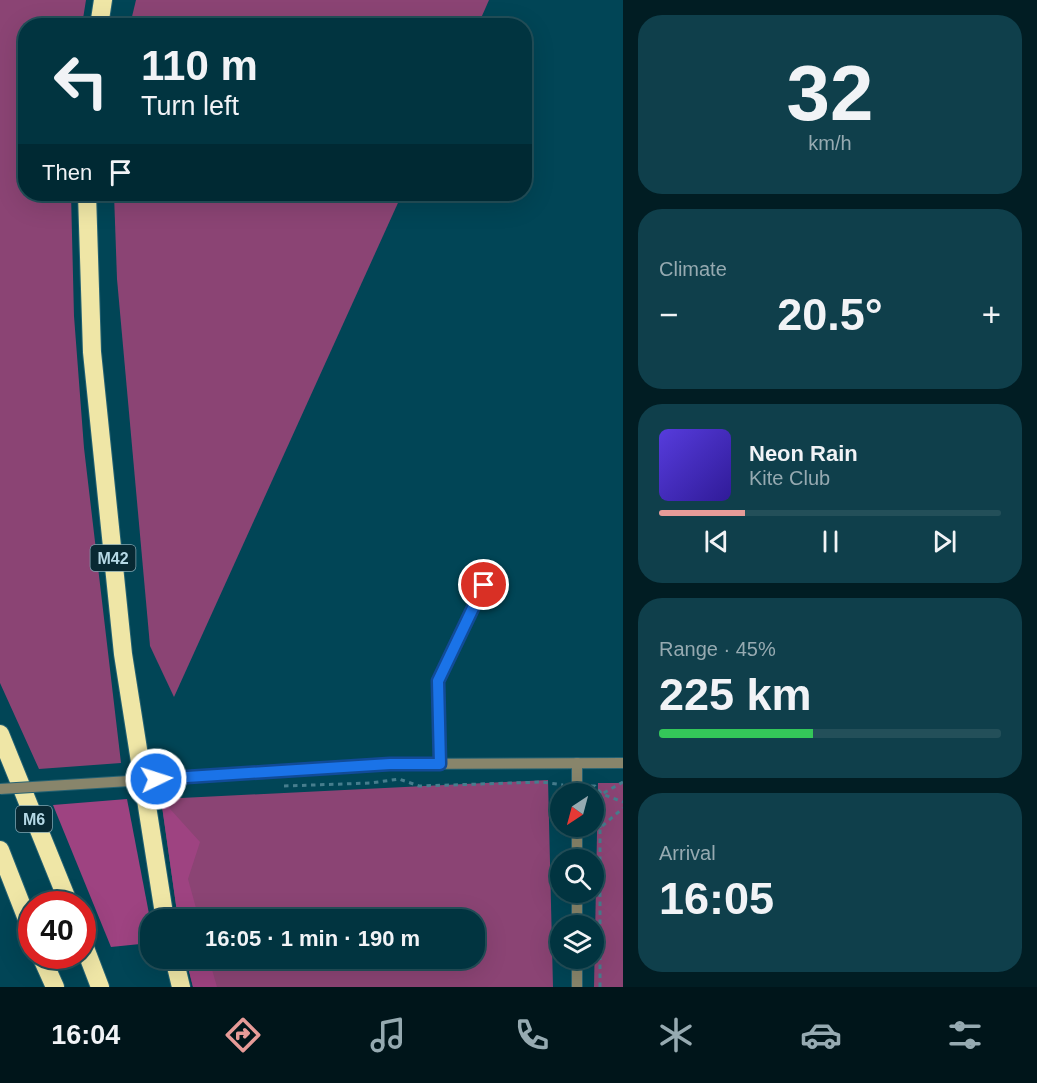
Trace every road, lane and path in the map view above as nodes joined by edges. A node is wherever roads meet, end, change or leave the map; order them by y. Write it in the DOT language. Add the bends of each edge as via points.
graph roads {
  1 [pos="103,0"];
  2 [pos="100,18"];
  3 [pos="87,201"];
  4 [pos="484,585"];
  5 [pos="0,734"];
  6 [pos="623,762"];
  7 [pos="576,763"];
  8 [pos="440,764"];
  9 [pos="623,782"];
  10 [pos="550,783"];
  11 [pos="577,783"];
  12 [pos="279,786"];
  13 [pos="0,789"];
  14 [pos="604,793"];
  15 [pos="604,795"];
  16 [pos="623,802"];
  17 [pos="623,807"];
  18 [pos="604,824"];
  19 [pos="600,837"];
  20 [pos="0,850"];
  21 [pos="64,891"];
  22 [pos="18,897"];
  23 [pos="163,909"];
  24 [pos="42,969"];
  25 [pos="45,969"];
  26 [pos="93,969"];
  27 [pos="177,969"];
  28 [pos="577,969"];
  29 [pos="47,987"];
  30 [pos="54,987"];
  31 [pos="100,987"];
  32 [pos="181,987"];
  33 [pos="578,987"];
  34 [pos="600,987"];
  1 -- 2 [label="highway"];
  3 -- 23 [label="highway, M42" via="92,352 123,654"];
  4 -- 8 [label="street" via="438,681"];
  5 -- 21 [label="highway, M6"];
  6 -- 7 [label="street"];
  7 -- 8 [label="street"];
  7 -- 11 [label="street"];
  8 -- 13 [label="street, bridge" via="378,764"];
  9 -- 14 [label="path"];
  10 -- 12 [label="path" via="419,786 399,779"];
  15 -- 16 [label="path"];
  17 -- 18 [label="path"];
  19 -- 34 [label="path"];
  20 -- 22 [label="highway, M6"];
  24 -- 29 [label="highway"];
  25 -- 30 [label="highway"];
  26 -- 31 [label="highway"];
  27 -- 32 [label="highway"];
  28 -- 33 [label="street"];
}
